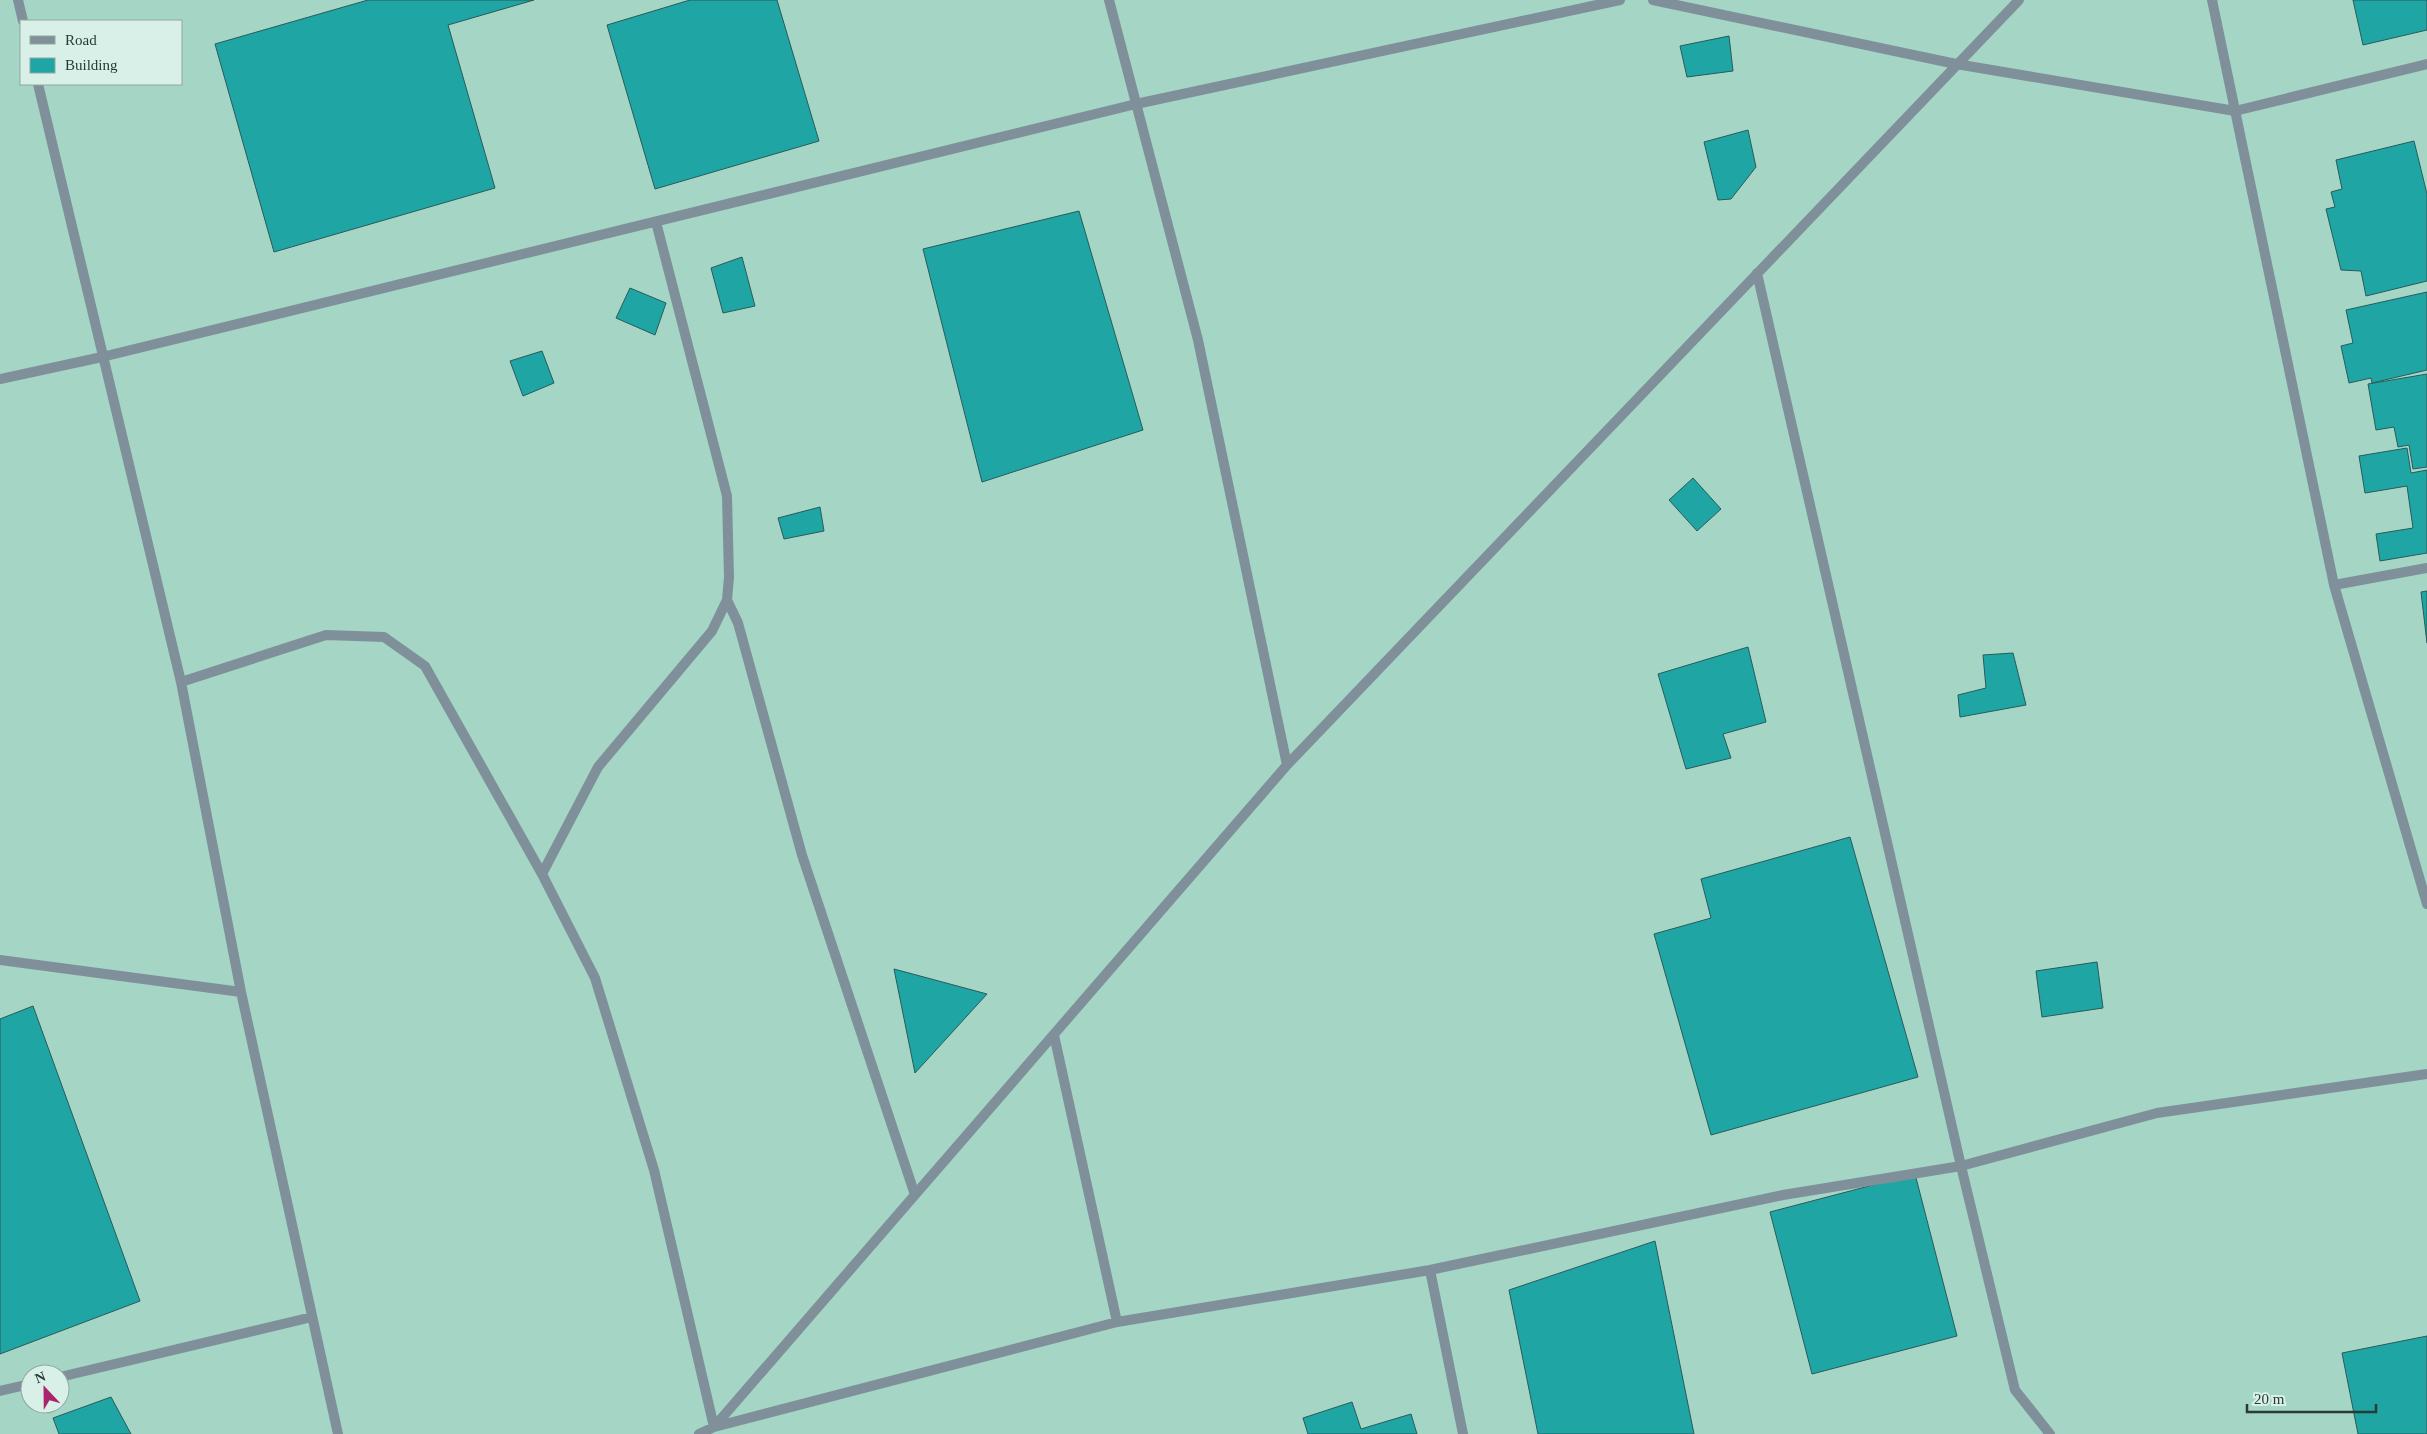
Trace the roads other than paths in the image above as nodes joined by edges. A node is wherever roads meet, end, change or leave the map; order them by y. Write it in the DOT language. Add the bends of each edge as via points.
graph roads {
  1 [pos="18,0"];
  2 [pos="1109,0"];
  3 [pos="1620,0"];
  4 [pos="1653,0"];
  5 [pos="2020,0"];
  6 [pos="2212,0"];
  7 [pos="23,20"];
  8 [pos="1956,64"];
  9 [pos="2427,64"];
  10 [pos="38,85"];
  11 [pos="1136,104"];
  12 [pos="2236,112"];
  13 [pos="656,222"];
  14 [pos="1757,273"];
  15 [pos="102,358"];
  16 [pos="0,379"];
  17 [pos="2427,568"];
  18 [pos="2334,585"];
  19 [pos="727,600"];
  20 [pos="180,682"];
  21 [pos="1287,765"];
  22 [pos="542,874"];
  23 [pos="2427,904"];
  24 [pos="0,960"];
  25 [pos="241,992"];
  26 [pos="1054,1035"];
  27 [pos="2427,1074"];
  28 [pos="1961,1166"];
  29 [pos="914,1195"];
  30 [pos="1430,1270"];
  31 [pos="312,1317"];
  32 [pos="1117,1322"];
  33 [pos="70,1375"];
  34 [pos="20,1386"];
  35 [pos="0,1391"];
  36 [pos="714,1427"];
  37 [pos="338,1434"];
  38 [pos="699,1434"];
  39 [pos="1463,1434"];
  40 [pos="2050,1434"];
  1 -- 7 [label="street"];
  2 -- 11 [label="street"];
  3 -- 11 [label="street"];
  4 -- 8 [label="street"];
  5 -- 8 [label="street"];
  6 -- 12 [label="street"];
  8 -- 12 [label="street"];
  8 -- 14 [label="street"];
  9 -- 12 [label="street"];
  10 -- 15 [label="street"];
  11 -- 13 [label="street"];
  11 -- 21 [label="street" via="1198,340"];
  12 -- 18 [label="street"];
  13 -- 15 [label="street"];
  13 -- 19 [label="street" via="726,496"];
  14 -- 21 [label="street"];
  14 -- 28 [label="street"];
  15 -- 16 [label="street"];
  15 -- 20 [label="street"];
  17 -- 18 [label="street"];
  18 -- 23 [label="street"];
  19 -- 22 [label="street" via="712,631 598,767"];
  19 -- 29 [label="street" via="743,641 802,855"];
  20 -- 22 [label="street" via="326,635 384,636 425,666"];
  20 -- 25 [label="street"];
  21 -- 26 [label="street"];
  22 -- 36 [label="street" via="595,978 654,1170"];
  24 -- 25 [label="street"];
  25 -- 31 [label="street"];
  26 -- 29 [label="street"];
  26 -- 32 [label="street"];
  27 -- 28 [label="street" via="2157,1113"];
  28 -- 30 [label="street" via="1783,1195"];
  28 -- 40 [label="street" via="2015,1390"];
  29 -- 36 [label="street"];
  30 -- 32 [label="street"];
  30 -- 39 [label="street"];
  31 -- 33 [label="street"];
  31 -- 37 [label="street"];
  32 -- 36 [label="street"];
  34 -- 35 [label="street"];
  36 -- 38 [label="street"];
}
